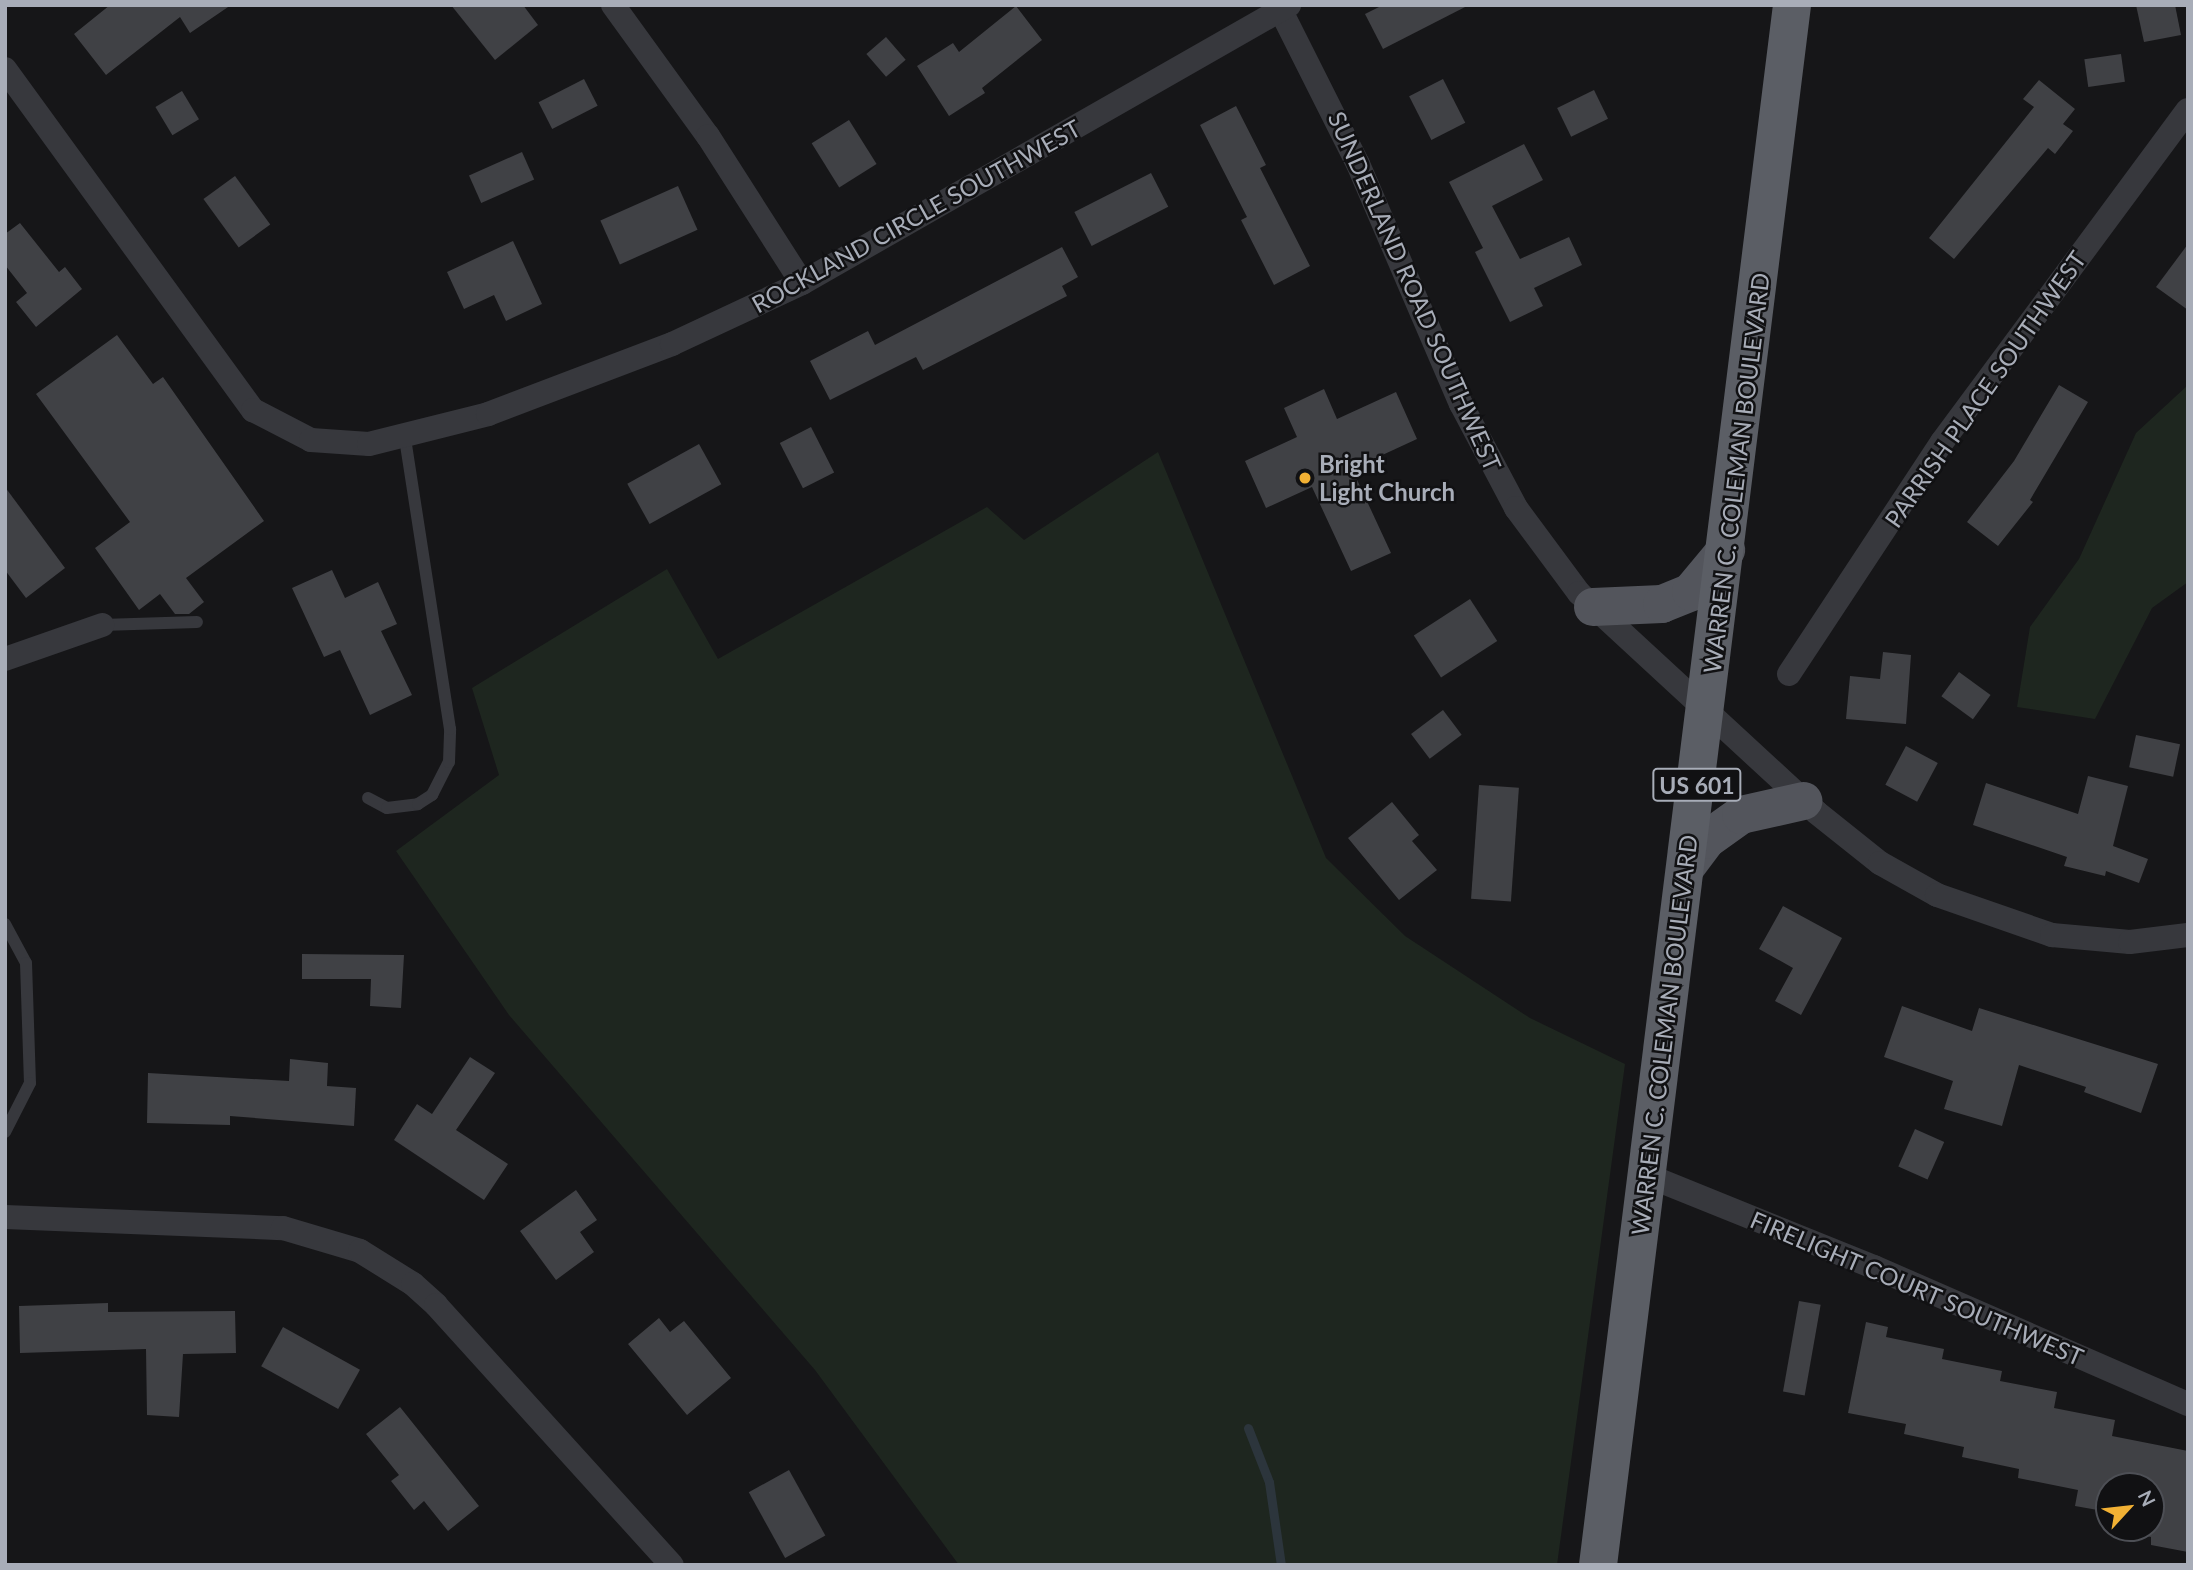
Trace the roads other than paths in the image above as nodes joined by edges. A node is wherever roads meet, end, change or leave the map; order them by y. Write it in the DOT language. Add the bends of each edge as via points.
graph roads {
  1 [pos="613,5"];
  2 [pos="1792,5"];
  3 [pos="1283,7"];
  4 [pos="5,69"];
  5 [pos="2188,110"];
  6 [pos="802,284"];
  7 [pos="405,437"];
  8 [pos="1726,550"];
  9 [pos="1593,607"];
  10 [pos="197,622"];
  11 [pos="102,625"];
  12 [pos="5,659"];
  13 [pos="1789,674"];
  14 [pos="1706,715"];
  15 [pos="368,798"];
  16 [pos="1803,801"];
  17 [pos="1686,867"];
  18 [pos="5,924"];
  19 [pos="2188,935"];
  20 [pos="5,1132"];
  21 [pos="1646,1175"];
  22 [pos="5,1217"];
  23 [pos="2188,1404"];
  24 [pos="672,1565"];
  25 [pos="1598,1565"];
  1 -- 6 [label="street" via="708,136"];
  2 -- 8 [label="highway, WARREN C. COLEMAN BOULEVARD / US 601"];
  3 -- 6 [label="street, ROCKLAND CIRCLE SOUTHWEST"];
  3 -- 9 [label="street, SUNDERLAND ROAD SOUTHWEST" via="1359,164 1467,416 1544,551"];
  4 -- 7 [label="street, ROCKLAND CIRCLE SOUTHWEST" via="253,410 272,424 311,440 369,444"];
  5 -- 13 [label="street, PARRISH PLACE SOUTHWEST" via="1942,442"];
  6 -- 7 [label="street, ROCKLAND CIRCLE SOUTHWEST" via="648,353 488,414"];
  7 -- 15 [label="lane" via="450,729 449,762 432,795 418,804 387,808"];
  8 -- 9 [label="main road" via="1691,592 1662,604"];
  8 -- 14 [label="highway, WARREN C. COLEMAN BOULEVARD / US 601"];
  9 -- 14 [label="street, SUNDERLAND ROAD SOUTHWEST"];
  10 -- 11 [label="lane"];
  11 -- 12 [label="street"];
  14 -- 16 [label="street, SUNDERLAND ROAD SOUTHWEST"];
  14 -- 17 [label="highway, WARREN C. COLEMAN BOULEVARD / US 601"];
  16 -- 17 [label="main road" via="1741,815 1706,840"];
  16 -- 19 [label="street, SUNDERLAND ROAD SOUTHWEST" via="1880,863 1937,895 2006,921 2093,941"];
  17 -- 21 [label="highway, WARREN C. COLEMAN BOULEVARD / US 601"];
  18 -- 20 [label="lane" via="26,962 30,1083"];
  21 -- 23 [label="street, FIRELIGHT COURT SOUTHWEST" via="1874,1267"];
  21 -- 25 [label="highway, WARREN C. COLEMAN BOULEVARD / US 601"];
  22 -- 24 [label="street" via="283,1228 360,1251 413,1284 436,1305"];
}
